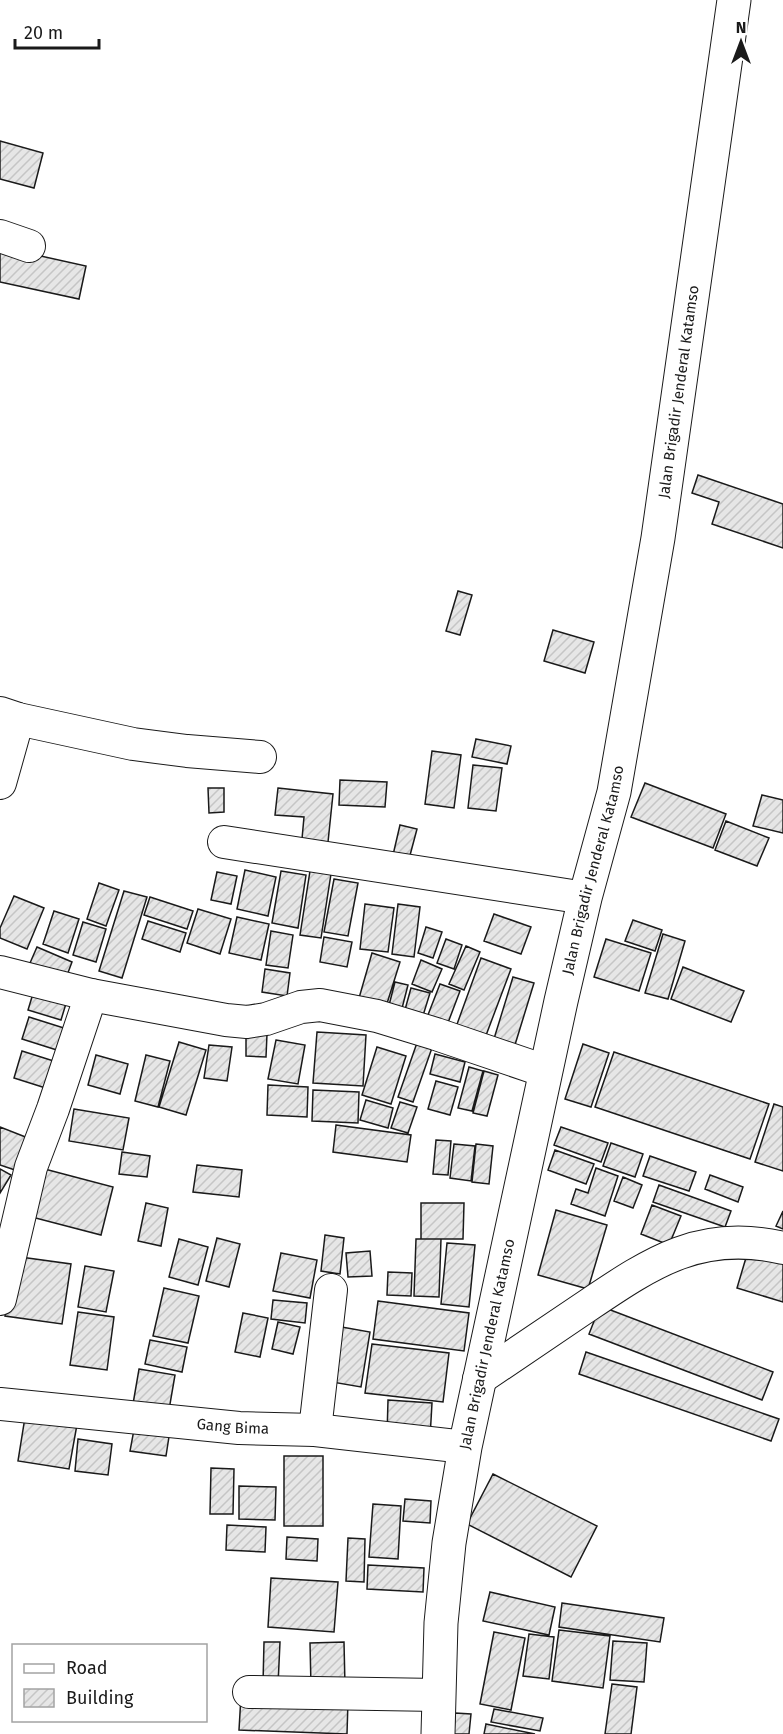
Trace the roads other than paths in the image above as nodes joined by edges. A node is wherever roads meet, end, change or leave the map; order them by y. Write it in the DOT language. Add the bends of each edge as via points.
graph roads {
  1 [pos="734,0"];
  2 [pos="0,236"];
  3 [pos="29,246"];
  4 [pos="9,716"];
  5 [pos="260,757"];
  6 [pos="0,783"];
  7 [pos="224,842"];
  8 [pos="585,898"];
  9 [pos="0,972"];
  10 [pos="91,995"];
  11 [pos="545,1071"];
  12 [pos="783,1248"];
  13 [pos="331,1290"];
  14 [pos="0,1299"];
  15 [pos="479,1379"];
  16 [pos="0,1404"];
  17 [pos="315,1430"];
  18 [pos="465,1447"];
  19 [pos="249,1692"];
  20 [pos="438,1695"];
  21 [pos="438,1734"];
  1 -- 8 [label="main road, Jalan Brigadir Jenderal Katamso" via="658,538 614,792"];
  2 -- 3 [label="street"];
  4 -- 5 [label="street" via="133,744"];
  4 -- 6 [label="street"];
  7 -- 8 [label="street"];
  8 -- 11 [label="main road, Jalan Brigadir Jenderal Katamso"];
  9 -- 10 [label="street"];
  10 -- 11 [label="street" via="247,1022 320,1005 377,1016"];
  10 -- 14 [label="street" via="31,1167"];
  11 -- 15 [label="main road, Jalan Brigadir Jenderal Katamso"];
  12 -- 15 [label="street" via="740,1241 710,1244 667,1257"];
  13 -- 17 [label="street"];
  15 -- 18 [label="main road, Jalan Brigadir Jenderal Katamso"];
  16 -- 17 [label="street, Gang Bima" via="239,1428"];
  17 -- 18 [label="street, Gang Bima"];
  18 -- 20 [label="main road, Jalan Brigadir Jenderal Katamso" via="449,1543"];
  19 -- 20 [label="street"];
  20 -- 21 [label="main road, Jalan Brigadir Jenderal Katamso"];
}
